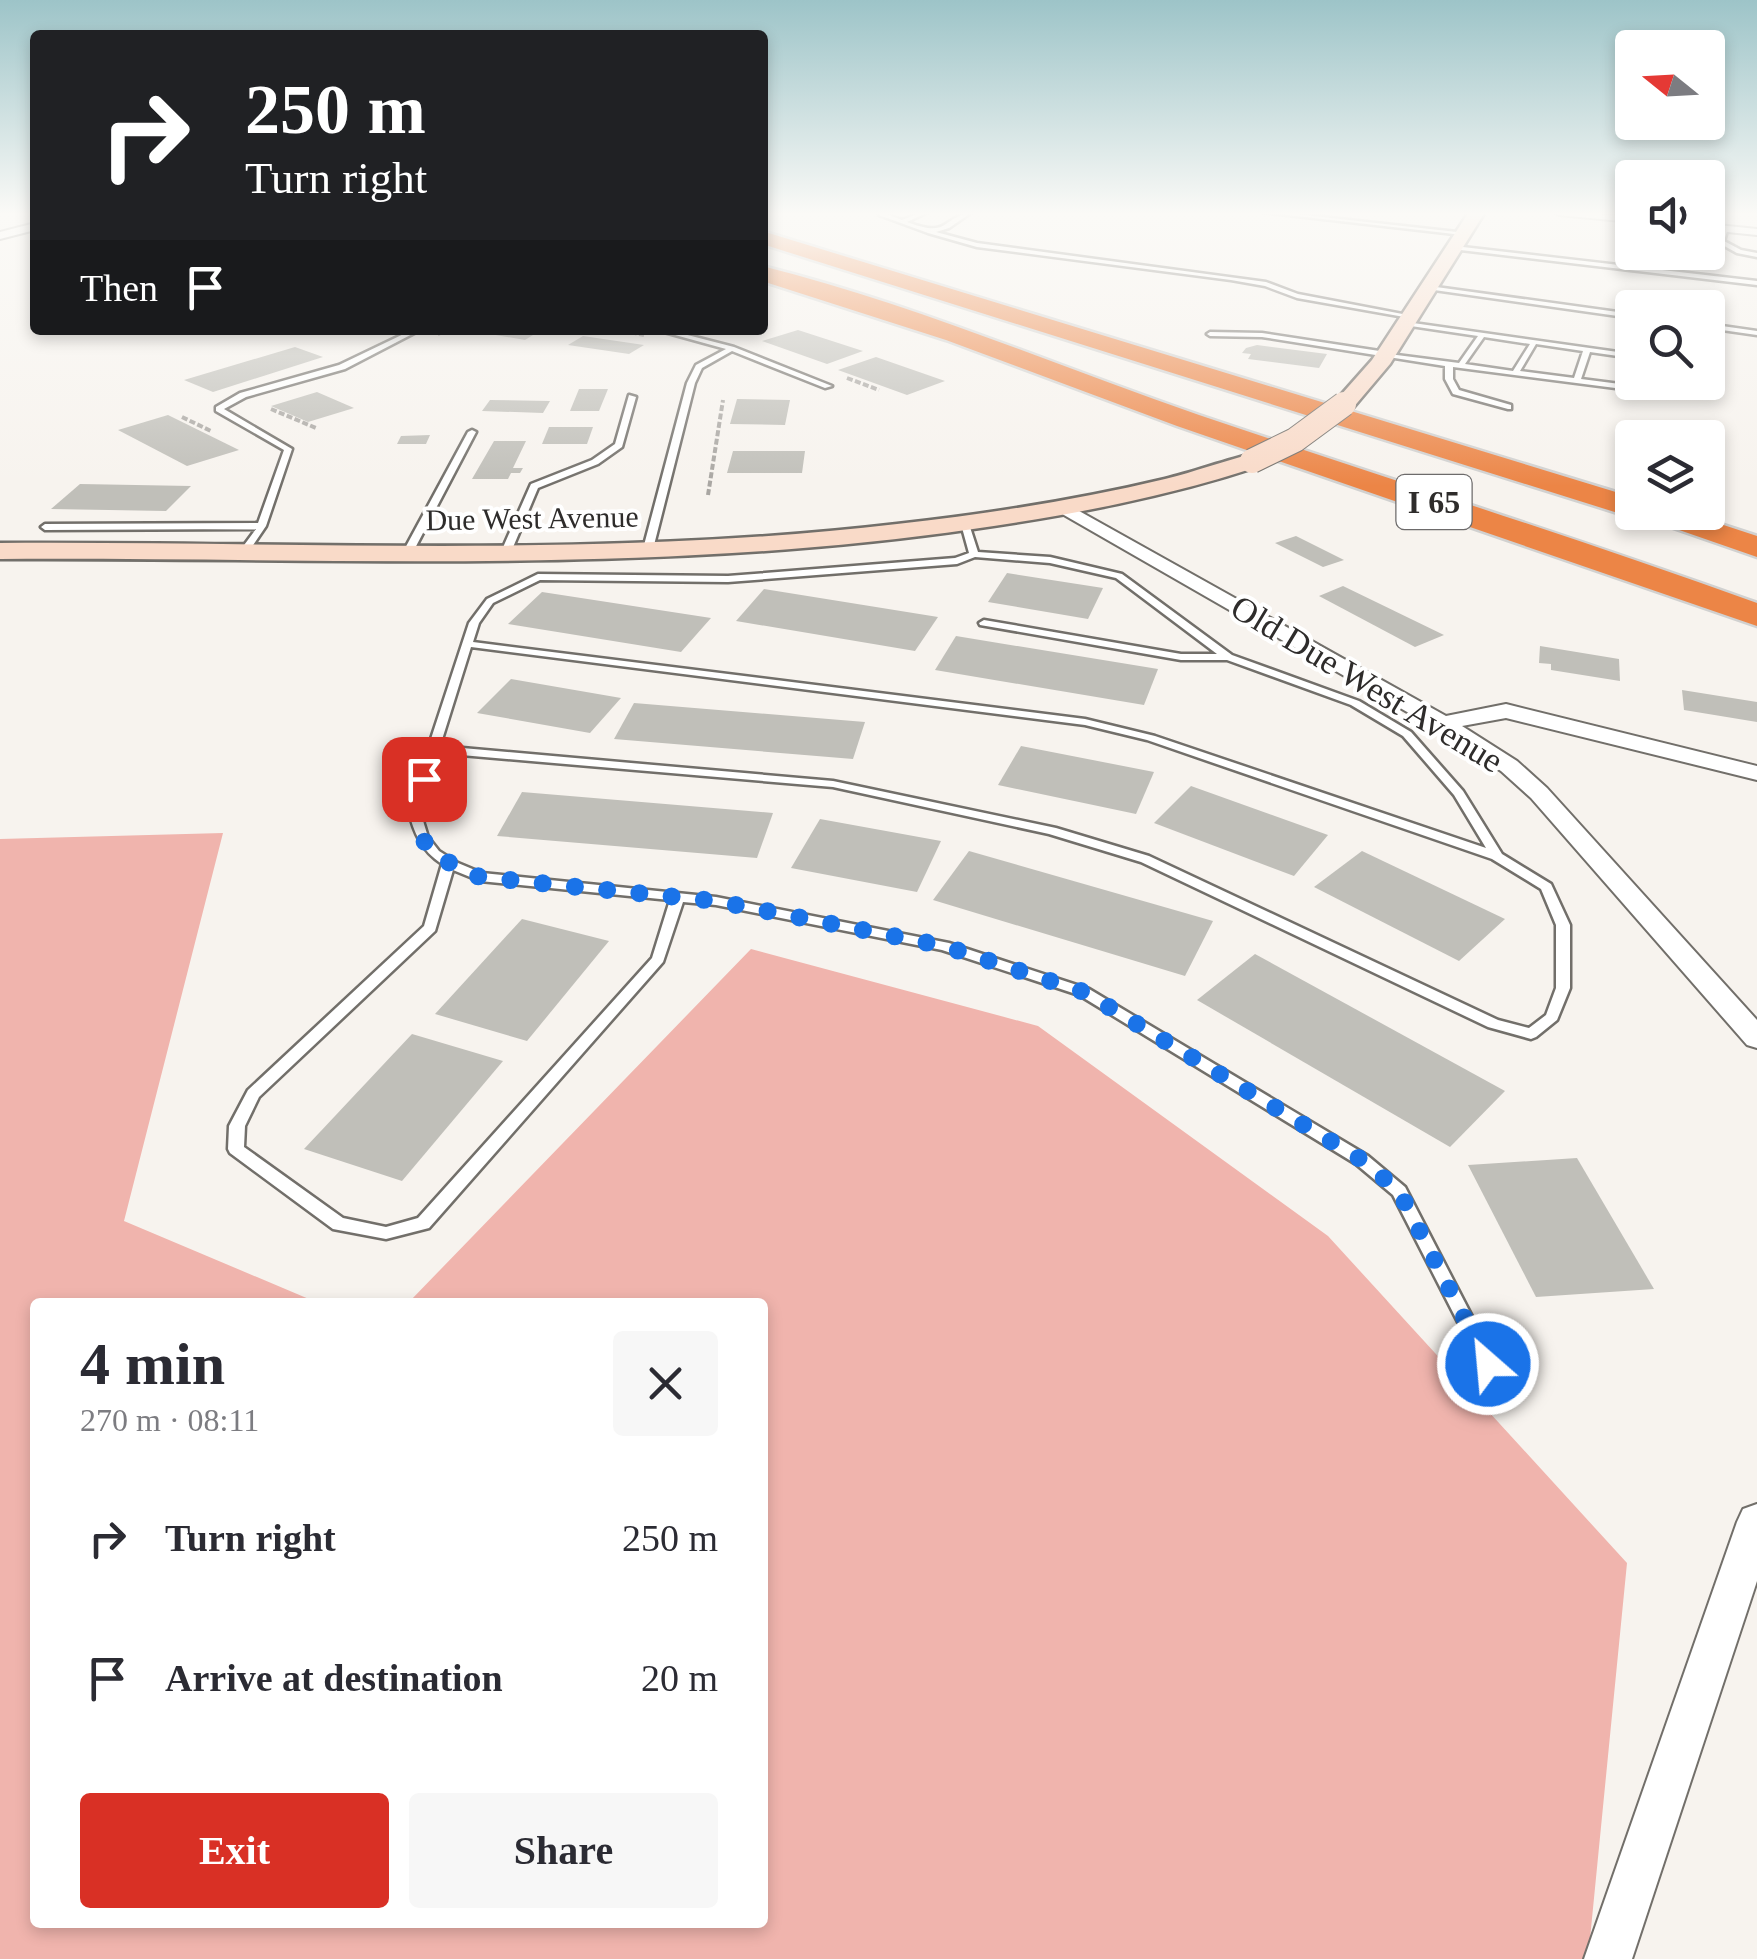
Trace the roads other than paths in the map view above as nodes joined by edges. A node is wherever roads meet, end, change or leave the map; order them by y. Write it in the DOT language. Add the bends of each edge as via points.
graph roads {
  1 [pos="858,303"];
  2 [pos="978,303"];
  3 [pos="1331,303"];
  4 [pos="1418,303"];
  5 [pos="1540,303"];
  6 [pos="1615,314"];
  7 [pos="1408,320"];
  8 [pos="1725,328"];
  9 [pos="1757,333"];
  10 [pos="1210,334"];
  11 [pos="1482,334"];
  12 [pos="407,335"];
  13 [pos="680,335"];
  14 [pos="1534,342"];
  15 [pos="732,348"];
  16 [pos="1587,350"];
  17 [pos="1615,354"];
  18 [pos="1386,355"];
  19 [pos="1460,367"];
  20 [pos="1448,368"];
  21 [pos="1516,374"];
  22 [pos="1576,382"];
  23 [pos="828,386"];
  24 [pos="1597,386"];
  25 [pos="1615,388"];
  26 [pos="632,397"];
  27 [pos="1508,407"];
  28 [pos="472,432"];
  29 [pos="1615,502"];
  30 [pos="1063,507"];
  31 [pos="965,524"];
  32 [pos="262,526"];
  33 [pos="46,527"];
  34 [pos="1705,530"];
  35 [pos="1757,547"];
  36 [pos="648,549"];
  37 [pos="0,551"];
  38 [pos="244,552"];
  39 [pos="408,552"];
  40 [pos="506,552"];
  41 [pos="974,554"];
  42 [pos="1757,615"];
  43 [pos="984,623"];
  44 [pos="468,644"];
  45 [pos="1228,657"];
  46 [pos="1442,722"];
  47 [pos="434,749"];
  48 [pos="1757,773"];
  49 [pos="1496,856"];
  50 [pos="448,864"];
  51 [pos="678,898"];
  52 [pos="1757,1038"];
  53 [pos="1488,1364"];
  54 [pos="1757,1522"];
  55 [pos="1608,1959"];
  1 -- 42 [label="highway, I 65"];
  2 -- 29 [label="highway, I 65"];
  3 -- 7 [label="lane"];
  4 -- 7 [label="main road, Due West Avenue"];
  5 -- 6 [label="lane"];
  7 -- 11 [label="lane"];
  7 -- 18 [label="main road, Due West Avenue"];
  8 -- 9 [label="lane"];
  10 -- 18 [label="lane" via="1262,335"];
  11 -- 14 [label="lane"];
  11 -- 19 [label="lane"];
  12 -- 32 [label="lane" via="342,366 243,395 218,409 288,449"];
  13 -- 15 [label="lane"];
  14 -- 16 [label="lane"];
  14 -- 21 [label="lane"];
  15 -- 23 [label="lane"];
  15 -- 36 [label="lane" via="700,367 691,384"];
  16 -- 17 [label="lane"];
  16 -- 22 [label="lane"];
  18 -- 20 [label="lane"];
  18 -- 30 [label="main road, Due West Avenue, bridge" via="1344,404 1252,461 1150,491"];
  19 -- 20 [label="lane"];
  19 -- 21 [label="lane"];
  20 -- 24 [label="lane" via="1582,391"];
  20 -- 27 [label="lane" via="1456,392"];
  21 -- 22 [label="lane"];
  22 -- 24 [label="lane"];
  24 -- 25 [label="lane"];
  26 -- 40 [label="lane" via="620,445 534,486"];
  28 -- 39 [label="lane"];
  30 -- 31 [label="main road, Due West Avenue"];
  30 -- 46 [label="street, Old Due West Avenue"];
  31 -- 36 [label="main road, Due West Avenue" via="864,537"];
  31 -- 41 [label="lane"];
  32 -- 33 [label="lane"];
  32 -- 38 [label="lane"];
  34 -- 35 [label="highway"];
  36 -- 40 [label="main road, Due West Avenue"];
  37 -- 38 [label="main road, Due West Avenue"];
  38 -- 39 [label="main road, Due West Avenue"];
  39 -- 40 [label="main road, Due West Avenue"];
  41 -- 44 [label="lane" via="956,562 728,579 538,577 490,601"];
  41 -- 45 [label="lane" via="1050,560 1119,576"];
  43 -- 45 [label="lane" via="1181,658"];
  44 -- 47 [label="lane"];
  44 -- 49 [label="lane" via="1084,722 1151,738"];
  45 -- 49 [label="lane" via="1355,703 1407,734 1459,793"];
  46 -- 48 [label="street" via="1506,712"];
  46 -- 52 [label="street, Old Due West Avenue" via="1539,793"];
  47 -- 49 [label="lane" via="834,784 1052,831 1146,858 1478,1018 1531,1034 1552,1017 1563,988 1563,925 1546,887"];
  47 -- 50 [label="lane" via="414,809 420,841"];
  50 -- 51 [label="lane" via="480,877"];
  50 -- 51 [label="lane" via="430,928 254,1094 237,1126 236,1149 339,1224 386,1233 423,1223 658,959"];
  51 -- 53 [label="lane" via="944,946 1084,992 1362,1160 1399,1191"];
  54 -- 55 [label="street"];
}
